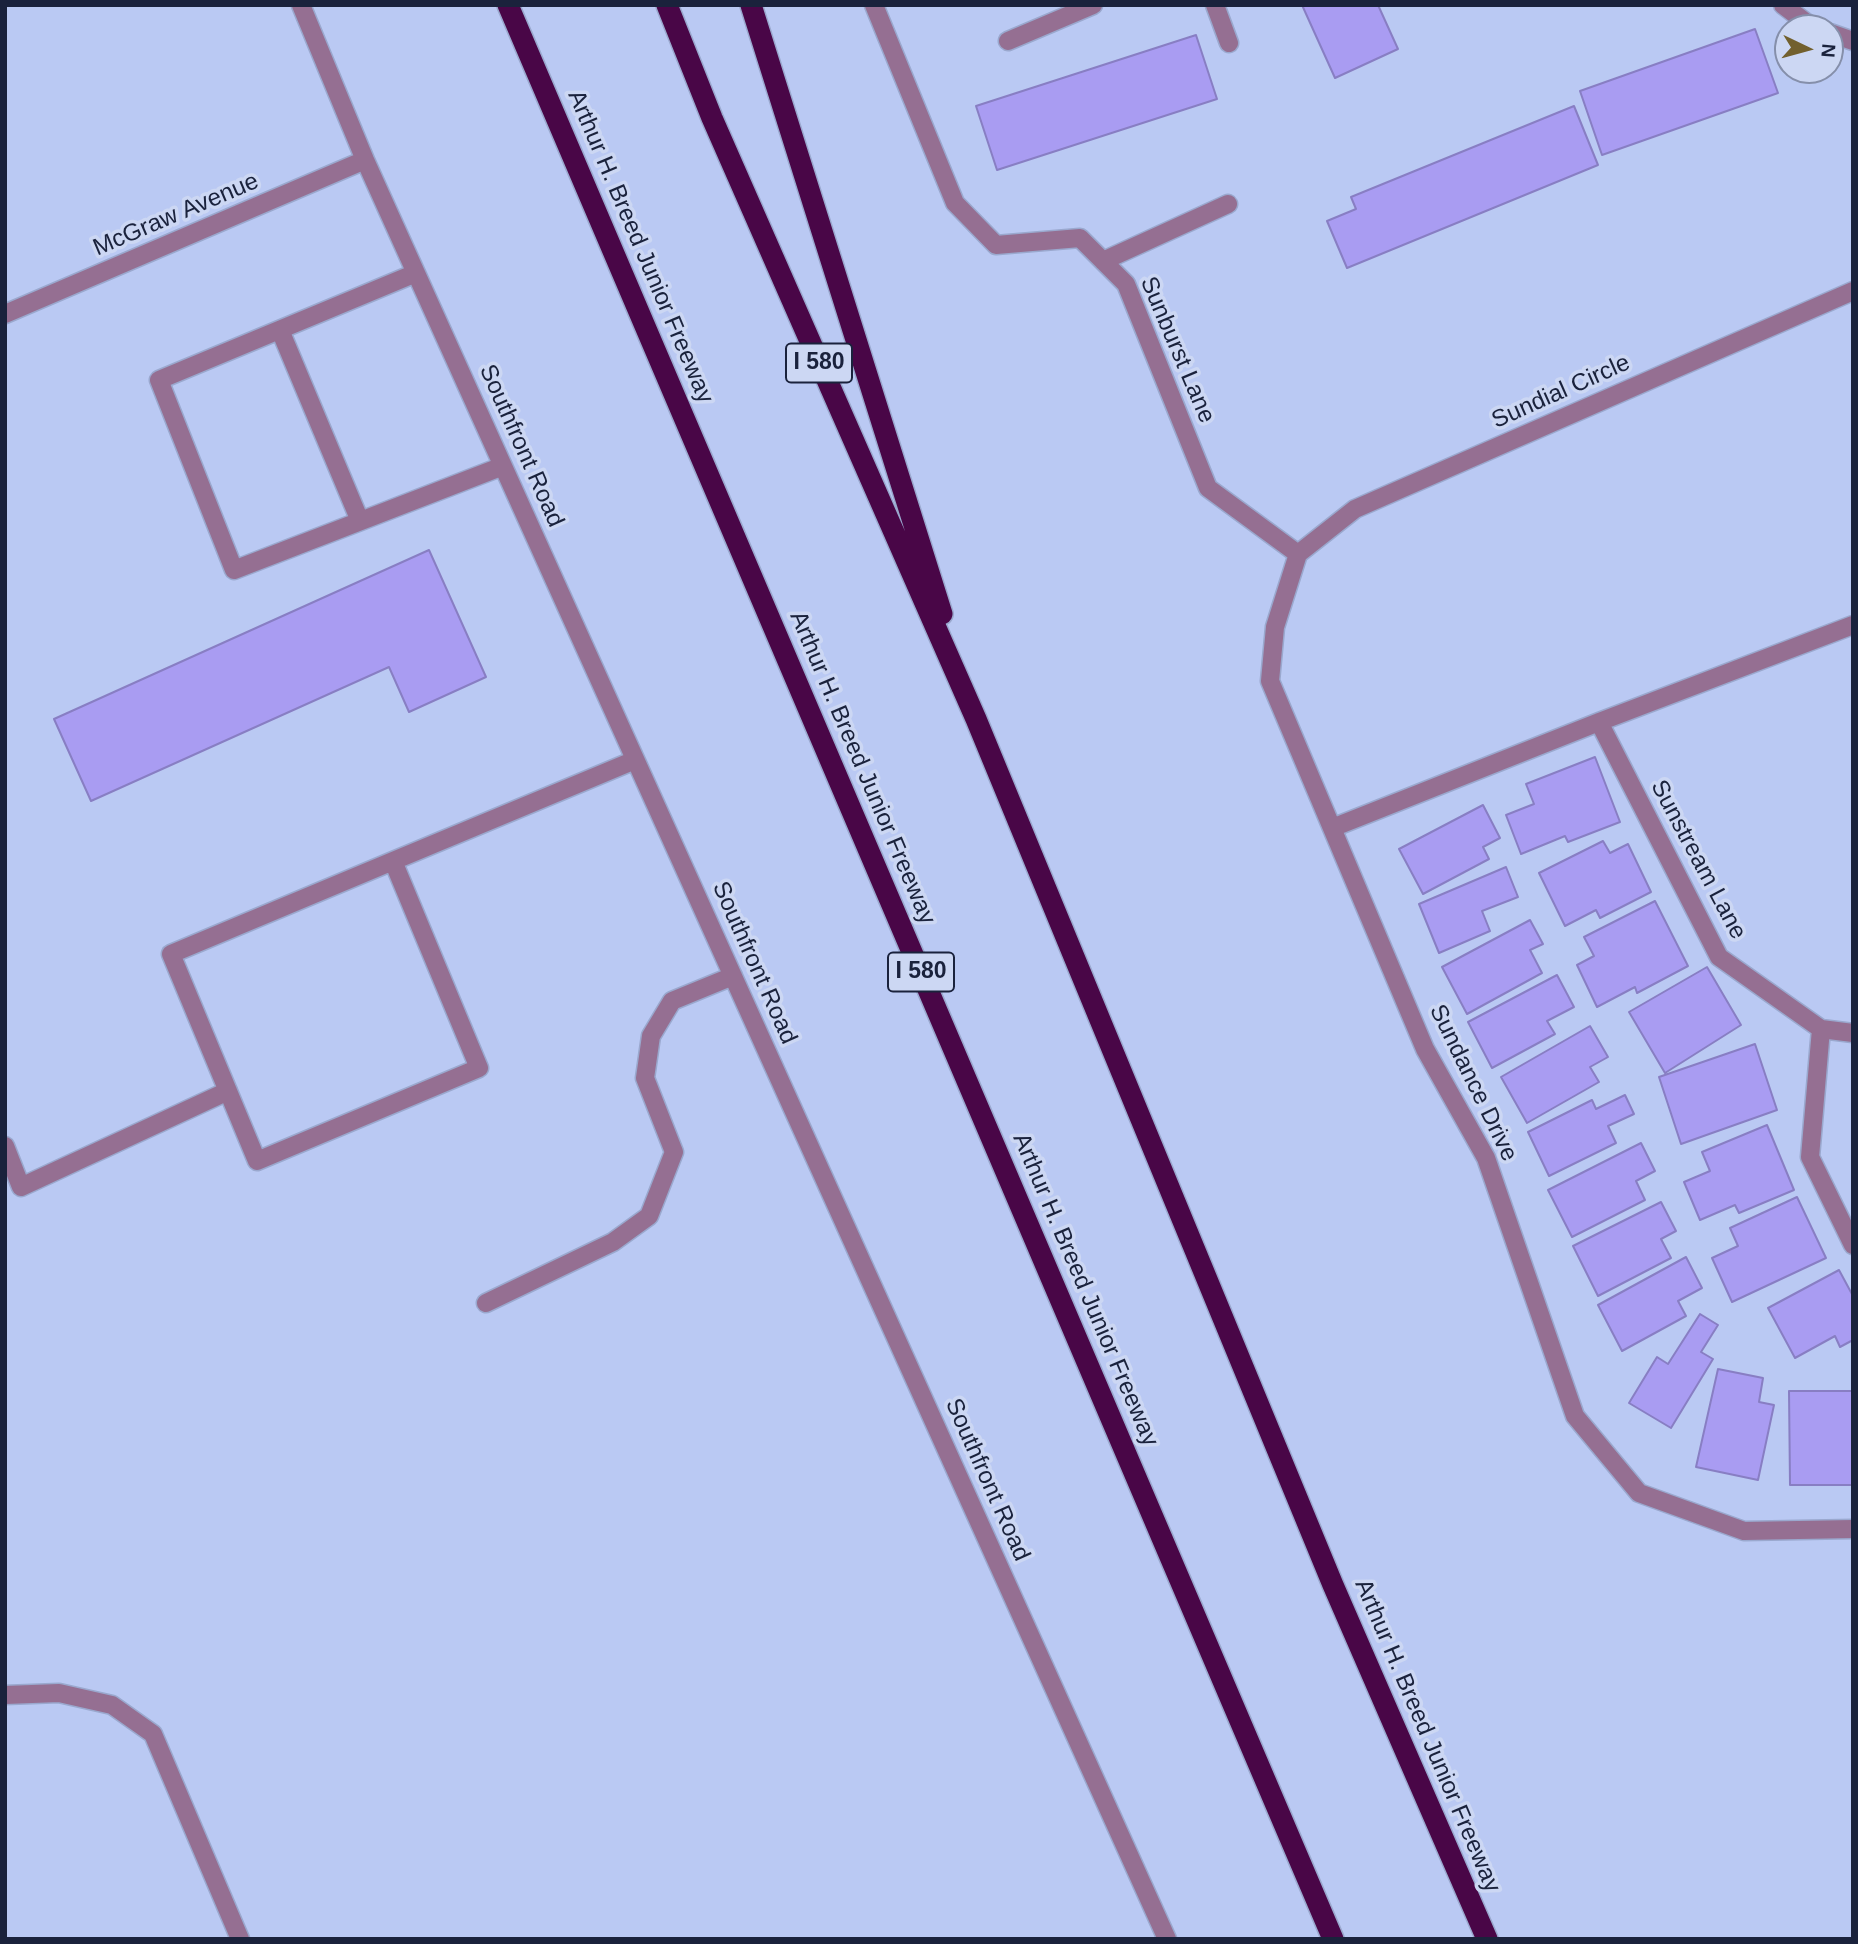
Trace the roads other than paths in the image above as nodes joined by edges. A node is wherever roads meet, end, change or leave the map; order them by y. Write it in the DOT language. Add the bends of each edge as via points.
graph roads {
  1 [pos="301,5"];
  2 [pos="508,5"];
  3 [pos="667,5"];
  4 [pos="751,5"];
  5 [pos="874,5"];
  6 [pos="1093,5"];
  7 [pos="1214,5"];
  8 [pos="1007,41"];
  9 [pos="1229,43"];
  10 [pos="365,160"];
  11 [pos="1228,204"];
  12 [pos="1103,261"];
  13 [pos="416,273"];
  14 [pos="1853,291"];
  15 [pos="5,314"];
  16 [pos="280,330"];
  17 [pos="503,466"];
  18 [pos="360,521"];
  19 [pos="1298,554"];
  20 [pos="1853,625"];
  21 [pos="976,719"];
  22 [pos="1598,722"];
  23 [pos="635,760"];
  24 [pos="1332,828"];
  25 [pos="393,861"];
  26 [pos="733,976"];
  27 [pos="1821,1029"];
  28 [pos="1853,1033"];
  29 [pos="228,1091"];
  30 [pos="5,1146"];
  31 [pos="1853,1245"];
  32 [pos="486,1303"];
  33 [pos="1853,1530"];
  34 [pos="5,1695"];
  35 [pos="240,1939"];
  36 [pos="1167,1939"];
  37 [pos="1332,1939"];
  38 [pos="1486,1939"];
  1 -- 10 [label="street, Southfront Road"];
  2 -- 37 [label="highway, Arthur H. Breed Junior Freeway / I 580"];
  3 -- 21 [label="highway, Arthur H. Breed Junior Freeway / I 580" via="712,118"];
  4 -- 21 [label="highway"];
  5 -- 12 [label="street, Sunburst Lane" via="955,203 996,245 1080,238"];
  6 -- 8 [label="street"];
  7 -- 9 [label="street"];
  10 -- 13 [label="street, Southfront Road"];
  10 -- 15 [label="street, McGraw Avenue"];
  11 -- 12 [label="street"];
  12 -- 19 [label="street, Sunburst Lane" via="1126,284 1208,488"];
  13 -- 16 [label="street"];
  13 -- 17 [label="street, Southfront Road"];
  14 -- 19 [label="street, Sundial Circle" via="1356,509"];
  16 -- 18 [label="street"];
  16 -- 18 [label="street" via="159,380 234,570"];
  17 -- 18 [label="street"];
  17 -- 23 [label="street, Southfront Road"];
  19 -- 24 [label="street, Sundance Drive" via="1275,627 1270,681"];
  20 -- 22 [label="street"];
  21 -- 38 [label="highway, Arthur H. Breed Junior Freeway / I 580" via="1333,1585"];
  22 -- 24 [label="street"];
  22 -- 27 [label="street, Sunstream Lane" via="1719,957"];
  23 -- 25 [label="street"];
  23 -- 26 [label="street, Southfront Road"];
  24 -- 33 [label="street, Sundance Drive" via="1425,1049 1486,1158 1575,1416 1639,1493 1744,1531"];
  25 -- 29 [label="street" via="171,954"];
  25 -- 29 [label="street" via="479,1068 257,1161"];
  26 -- 32 [label="street" via="672,1001 651,1037 645,1078 674,1152 649,1216 613,1242"];
  26 -- 36 [label="street, Southfront Road"];
  27 -- 28 [label="street, Sunstream Lane"];
  27 -- 31 [label="street" via="1810,1157"];
  29 -- 30 [label="street" via="21,1187"];
  34 -- 35 [label="street" via="59,1693 112,1705 153,1734"];
}
